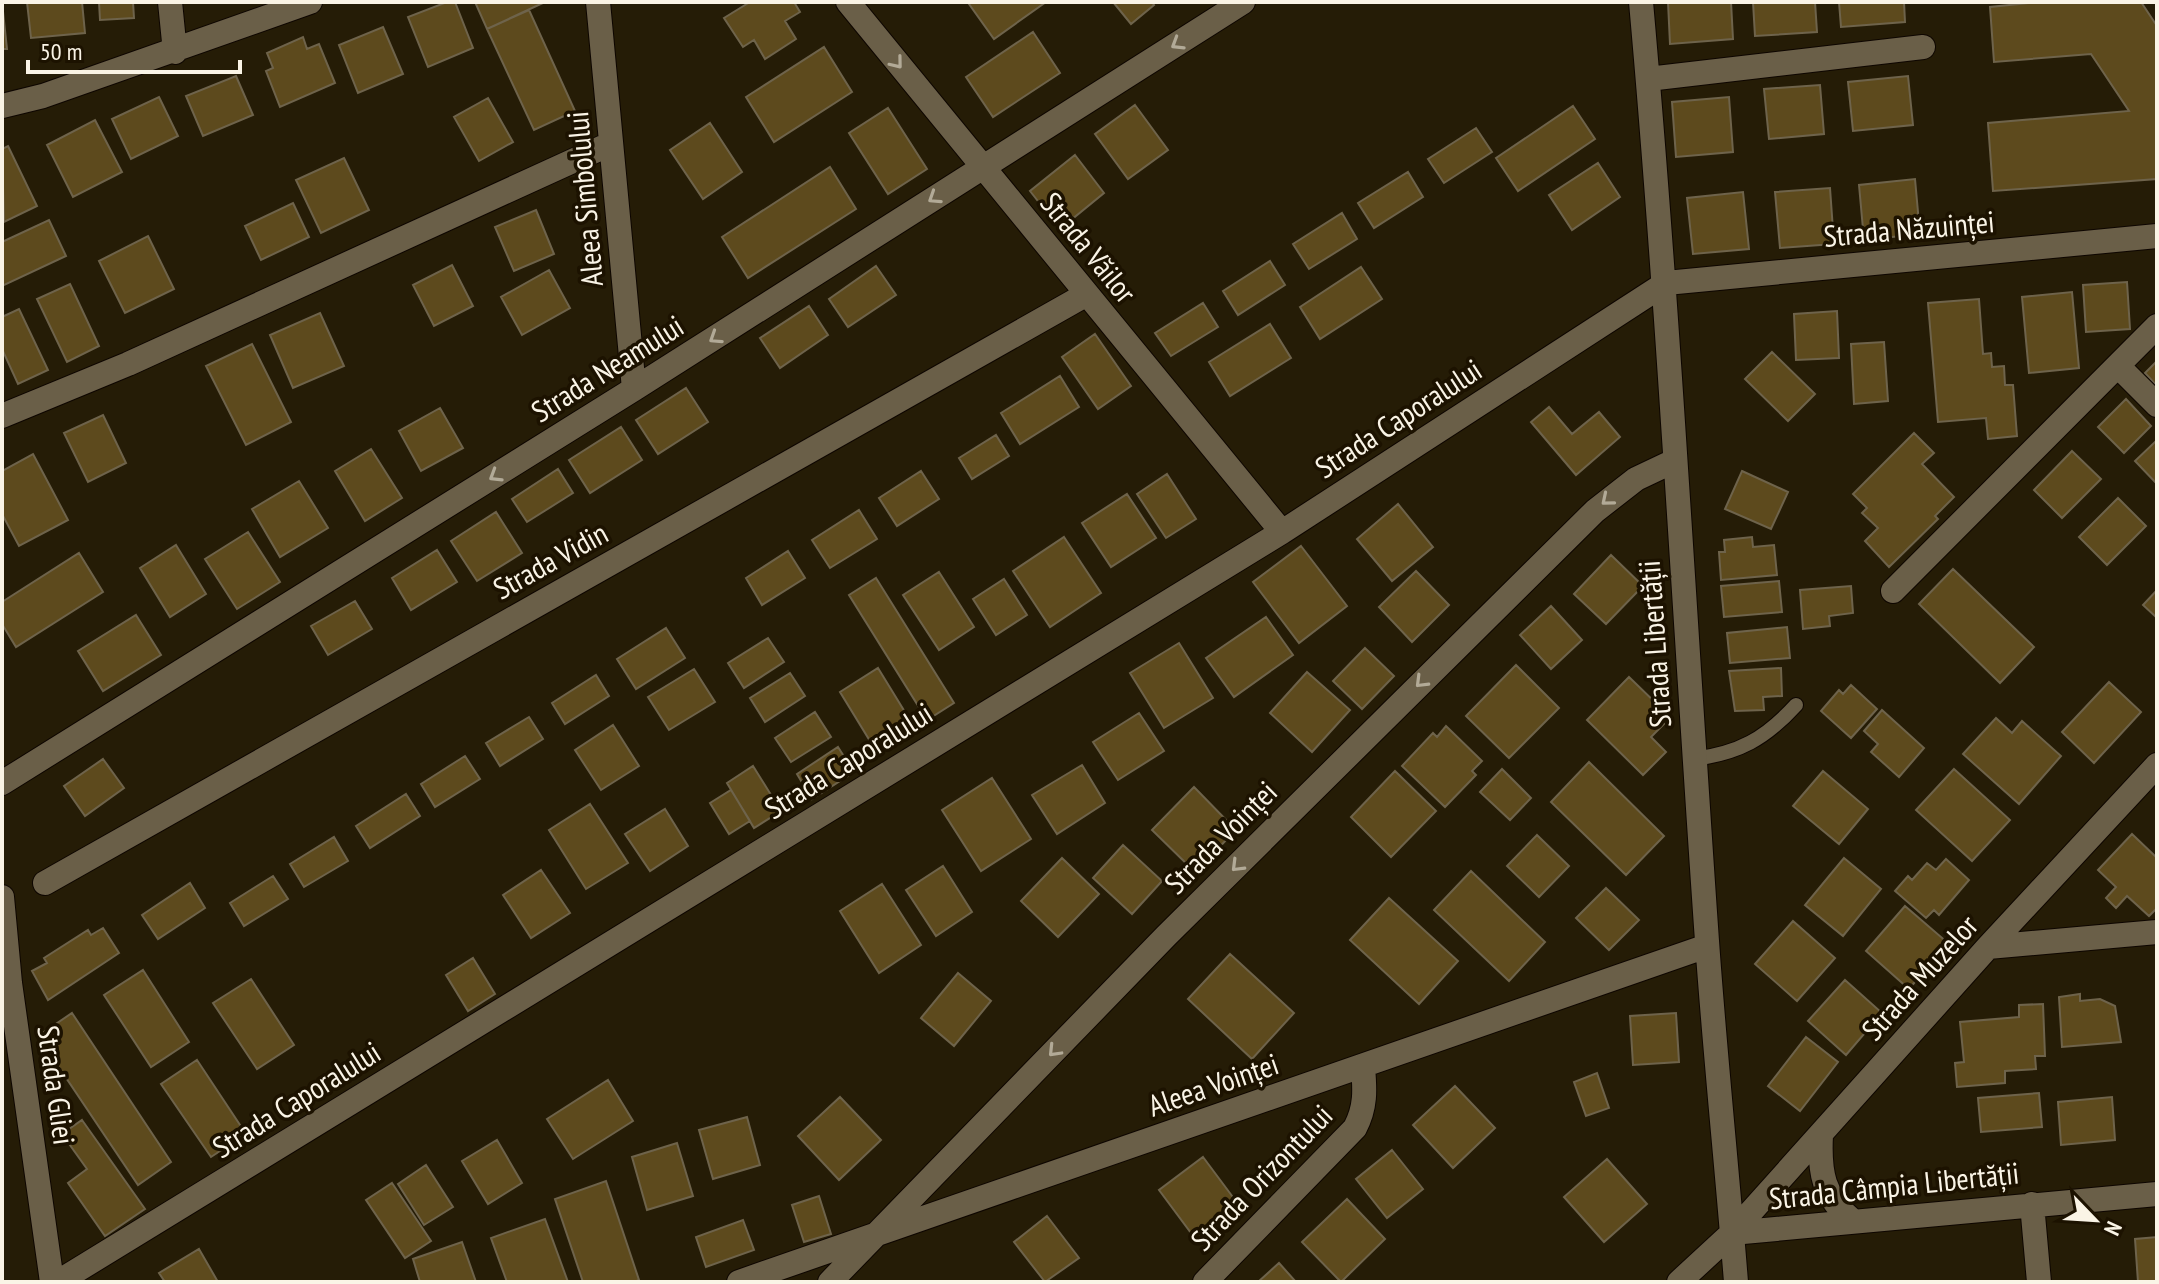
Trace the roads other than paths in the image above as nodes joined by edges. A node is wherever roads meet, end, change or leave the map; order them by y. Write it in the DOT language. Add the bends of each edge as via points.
graph roads {
  1 [pos="170,2"];
  2 [pos="310,2"];
  3 [pos="598,2"];
  4 [pos="848,2"];
  5 [pos="1243,2"];
  6 [pos="1641,2"];
  7 [pos="1923,47"];
  8 [pos="175,52"];
  9 [pos="1648,79"];
  10 [pos="2,106"];
  11 [pos="610,144"];
  12 [pos="982,167"];
  13 [pos="2157,236"];
  14 [pos="1666,283"];
  15 [pos="1087,294"];
  16 [pos="2157,326"];
  17 [pos="2118,366"];
  18 [pos="634,389"];
  19 [pos="2157,405"];
  20 [pos="2,416"];
  21 [pos="1674,461"];
  22 [pos="1282,532"];
  23 [pos="1893,591"];
  24 [pos="1796,705"];
  25 [pos="1694,759"];
  26 [pos="2157,765"];
  27 [pos="2,783"];
  28 [pos="45,883"];
  29 [pos="2,907"];
  30 [pos="2157,932"];
  31 [pos="1707,946"];
  32 [pos="1988,947"];
  33 [pos="6,984"];
  34 [pos="1363,1067"];
  35 [pos="1821,1135"];
  36 [pos="2157,1194"];
  37 [pos="2032,1204"];
  38 [pos="1853,1221"];
  39 [pos="878,1233"];
  40 [pos="1732,1233"];
  41 [pos="55,1282"];
  42 [pos="739,1282"];
  43 [pos="830,1282"];
  44 [pos="1205,1282"];
  45 [pos="1679,1282"];
  46 [pos="1736,1282"];
  47 [pos="2039,1282"];
  1 -- 8 [label="street"];
  2 -- 8 [label="street"];
  3 -- 11 [label="street, Aleea Simbolului"];
  4 -- 12 [label="street, Strada Văilor, one-way"];
  5 -- 12 [label="street, Strada Neamului, one-way"];
  6 -- 9 [label="street, Strada Libertății"];
  7 -- 9 [label="street"];
  8 -- 10 [label="street"];
  9 -- 14 [label="street, Strada Libertății"];
  11 -- 18 [label="street, Aleea Simbolului"];
  11 -- 20 [label="street"];
  12 -- 15 [label="street, Strada Văilor"];
  12 -- 18 [label="street, Strada Neamului, one-way"];
  13 -- 14 [label="street, Strada Năzuinței"];
  14 -- 21 [label="street, Strada Libertății"];
  14 -- 22 [label="street, Strada Caporalului"];
  15 -- 22 [label="street, Strada Văilor"];
  15 -- 28 [label="street, Strada Vidin"];
  16 -- 17 [label="street"];
  17 -- 19 [label="street"];
  17 -- 23 [label="street"];
  18 -- 27 [label="street, Strada Neamului, one-way"];
  21 -- 25 [label="street, Strada Libertății"];
  21 -- 39 [label="street, Strada Voinței, one-way" via="1636,479 1595,511 1166,936"];
  22 -- 41 [label="street, Strada Caporalului"];
  24 -- 25 [label="lane" via="1743,750"];
  25 -- 31 [label="street, Strada Libertății"];
  26 -- 32 [label="street, Strada Muzelor"];
  29 -- 33 [label="street, Strada Gliei"];
  30 -- 32 [label="street"];
  31 -- 34 [label="street, Aleea Voinței"];
  31 -- 40 [label="street, Strada Libertății"];
  32 -- 35 [label="street, Strada Muzelor"];
  33 -- 41 [label="street, Strada Gliei"];
  34 -- 39 [label="street, Aleea Voinței"];
  34 -- 44 [label="street, Strada Orizontului" via="1363,1114 1355,1128"];
  35 -- 38 [label="street" via="1828,1195"];
  35 -- 40 [label="street, Strada Muzelor"];
  36 -- 37 [label="street, Strada Câmpia Libertății"];
  37 -- 38 [label="street, Strada Câmpia Libertății"];
  37 -- 47 [label="street"];
  38 -- 40 [label="street, Strada Câmpia Libertății"];
  39 -- 42 [label="street, Aleea Voinței"];
  39 -- 43 [label="street, Strada Voinței"];
  40 -- 45 [label="street, Strada Muzelor"];
  40 -- 46 [label="street, Strada Libertății"];
}
